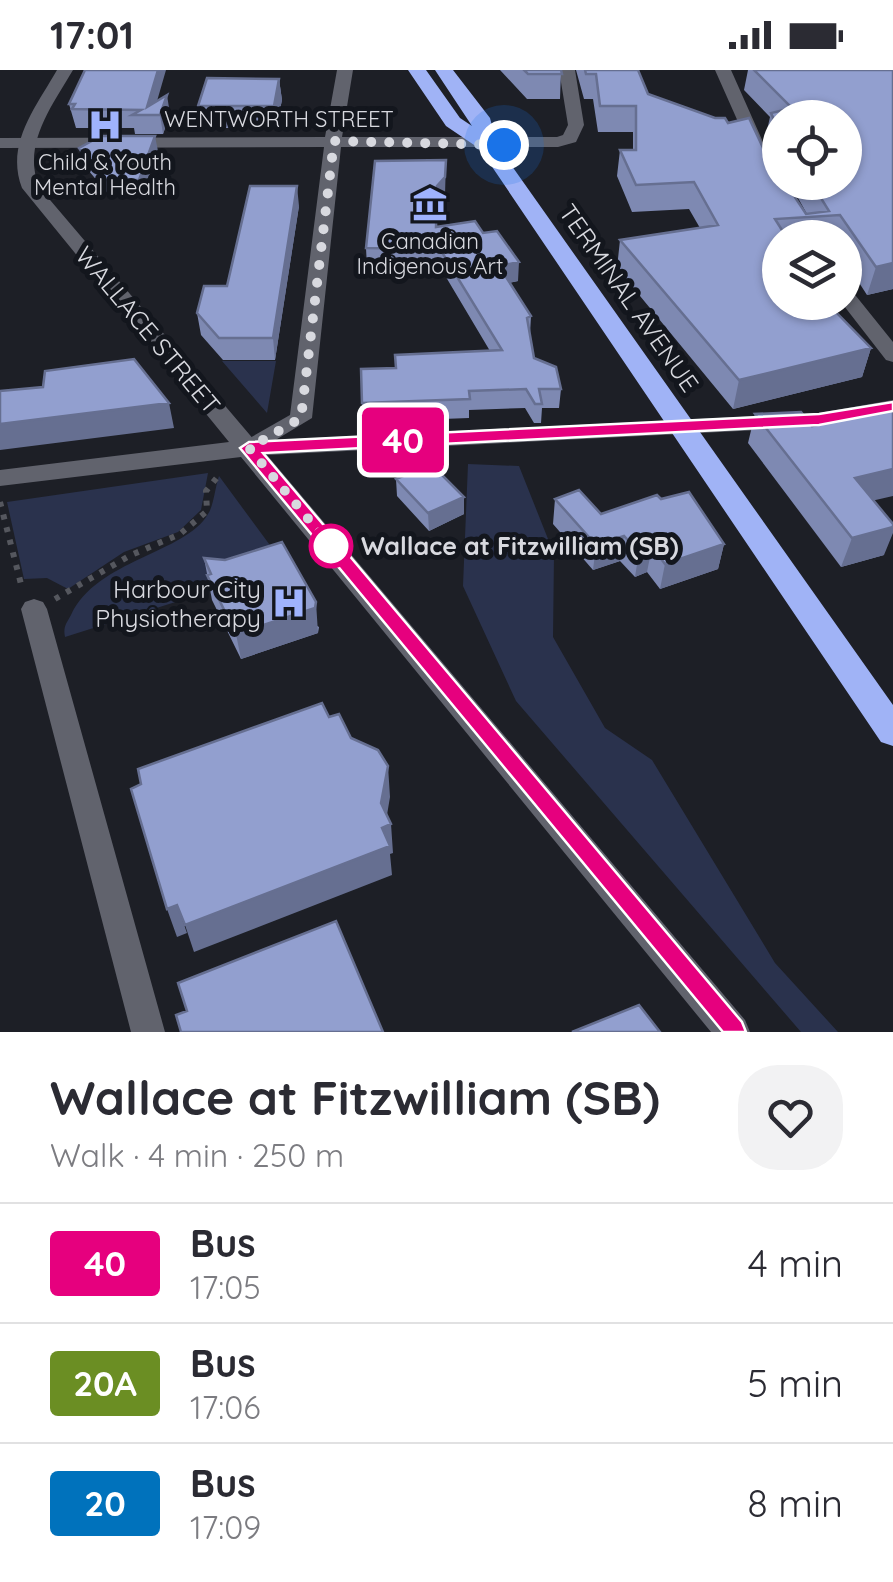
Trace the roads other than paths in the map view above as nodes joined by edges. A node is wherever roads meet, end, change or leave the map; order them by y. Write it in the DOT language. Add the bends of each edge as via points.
graph roads {
  1 [pos="65,70"];
  2 [pos="345,70"];
  3 [pos="417,70"];
  4 [pos="444,70"];
  5 [pos="568,70"];
  6 [pos="723,70"];
  7 [pos="334,141"];
  8 [pos="28,142"];
  9 [pos="0,143"];
  10 [pos="488,144"];
  11 [pos="762,156"];
  12 [pos="862,317"];
  13 [pos="893,356"];
  14 [pos="893,407"];
  15 [pos="249,448"];
  16 [pos="0,478"];
  17 [pos="27,596"];
  18 [pos="893,732"];
  19 [pos="148,1032"];
  20 [pos="733,1032"];
  1 -- 8 [label="street"];
  2 -- 7 [label="street"];
  3 -- 10 [label="highway, TERMINAL AVENUE" via="453,122"];
  4 -- 10 [label="highway, TERMINAL AVENUE" via="480,118"];
  5 -- 10 [label="street, WENTWORTH STREET" via="576,125 570,138"];
  6 -- 11 [label="street"];
  7 -- 8 [label="street, WENTWORTH STREET"];
  7 -- 10 [label="street, WENTWORTH STREET"];
  7 -- 15 [label="street" via="301,418"];
  8 -- 9 [label="street, WENTWORTH STREET"];
  8 -- 15 [label="street, WALLACE STREET" via="23,168 30,188"];
  10 -- 18 [label="highway, TERMINAL AVENUE"];
  12 -- 13 [label="street"];
  14 -- 15 [label="street" via="819,420"];
  15 -- 16 [label="street"];
  15 -- 20 [label="street, WALLACE STREET"];
  17 -- 19 [label="street"];
}
